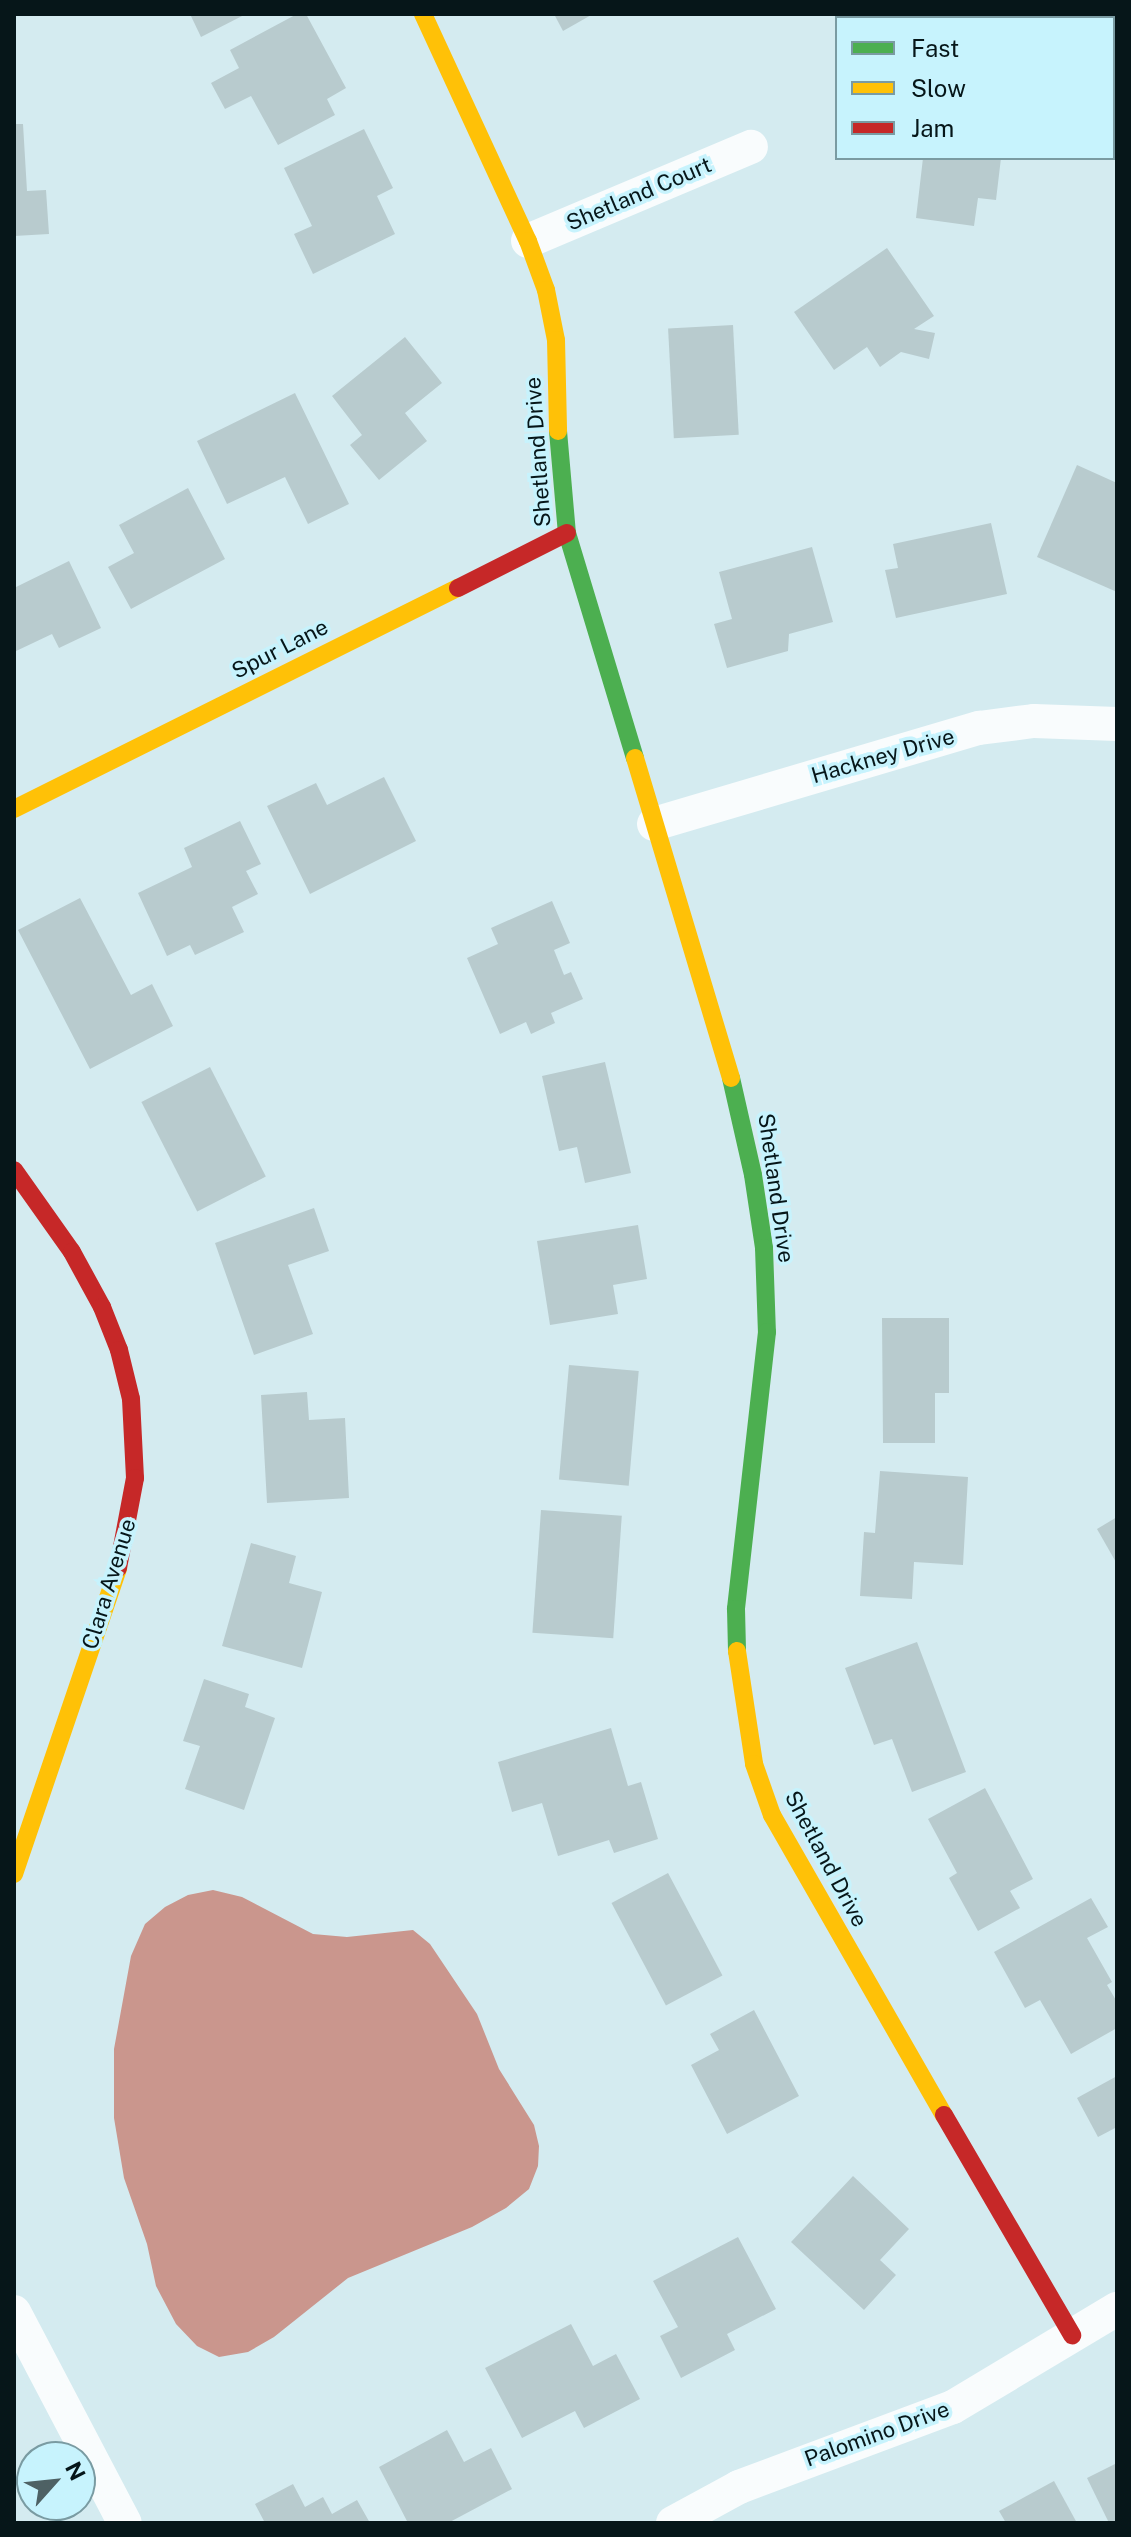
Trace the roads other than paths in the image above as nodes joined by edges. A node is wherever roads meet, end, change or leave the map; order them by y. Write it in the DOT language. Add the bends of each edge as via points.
graph roads {
  1 [pos="423,14"];
  2 [pos="751,147"];
  3 [pos="528,241"];
  4 [pos="567,533"];
  5 [pos="1117,724"];
  6 [pos="14,809"];
  7 [pos="654,824"];
  8 [pos="14,1170"];
  9 [pos="14,1874"];
  10 [pos="1117,2309"];
  11 [pos="14,2312"];
  12 [pos="1072,2335"];
  13 [pos="125,2523"];
  14 [pos="673,2523"];
  1 -- 3 [label="street, Shetland Drive"];
  2 -- 3 [label="street, Shetland Court"];
  3 -- 4 [label="street, Shetland Drive" via="556,340 559,472"];
  4 -- 6 [label="street, Spur Lane"];
  4 -- 7 [label="street, Shetland Drive"];
  5 -- 7 [label="street, Hackney Drive" via="1034,721 979,728"];
  7 -- 12 [label="street, Shetland Drive" via="739,1106 764,1248 767,1332 736,1609 737,1662 754,1764 772,1815 802,1872"];
  8 -- 9 [label="street, Clara Avenue" via="72,1252 119,1350 131,1399 135,1478 120,1561"];
  10 -- 12 [label="street, Palomino Drive"];
  11 -- 13 [label="street"];
  12 -- 14 [label="street, Palomino Drive" via="953,2407 739,2487"];
}
